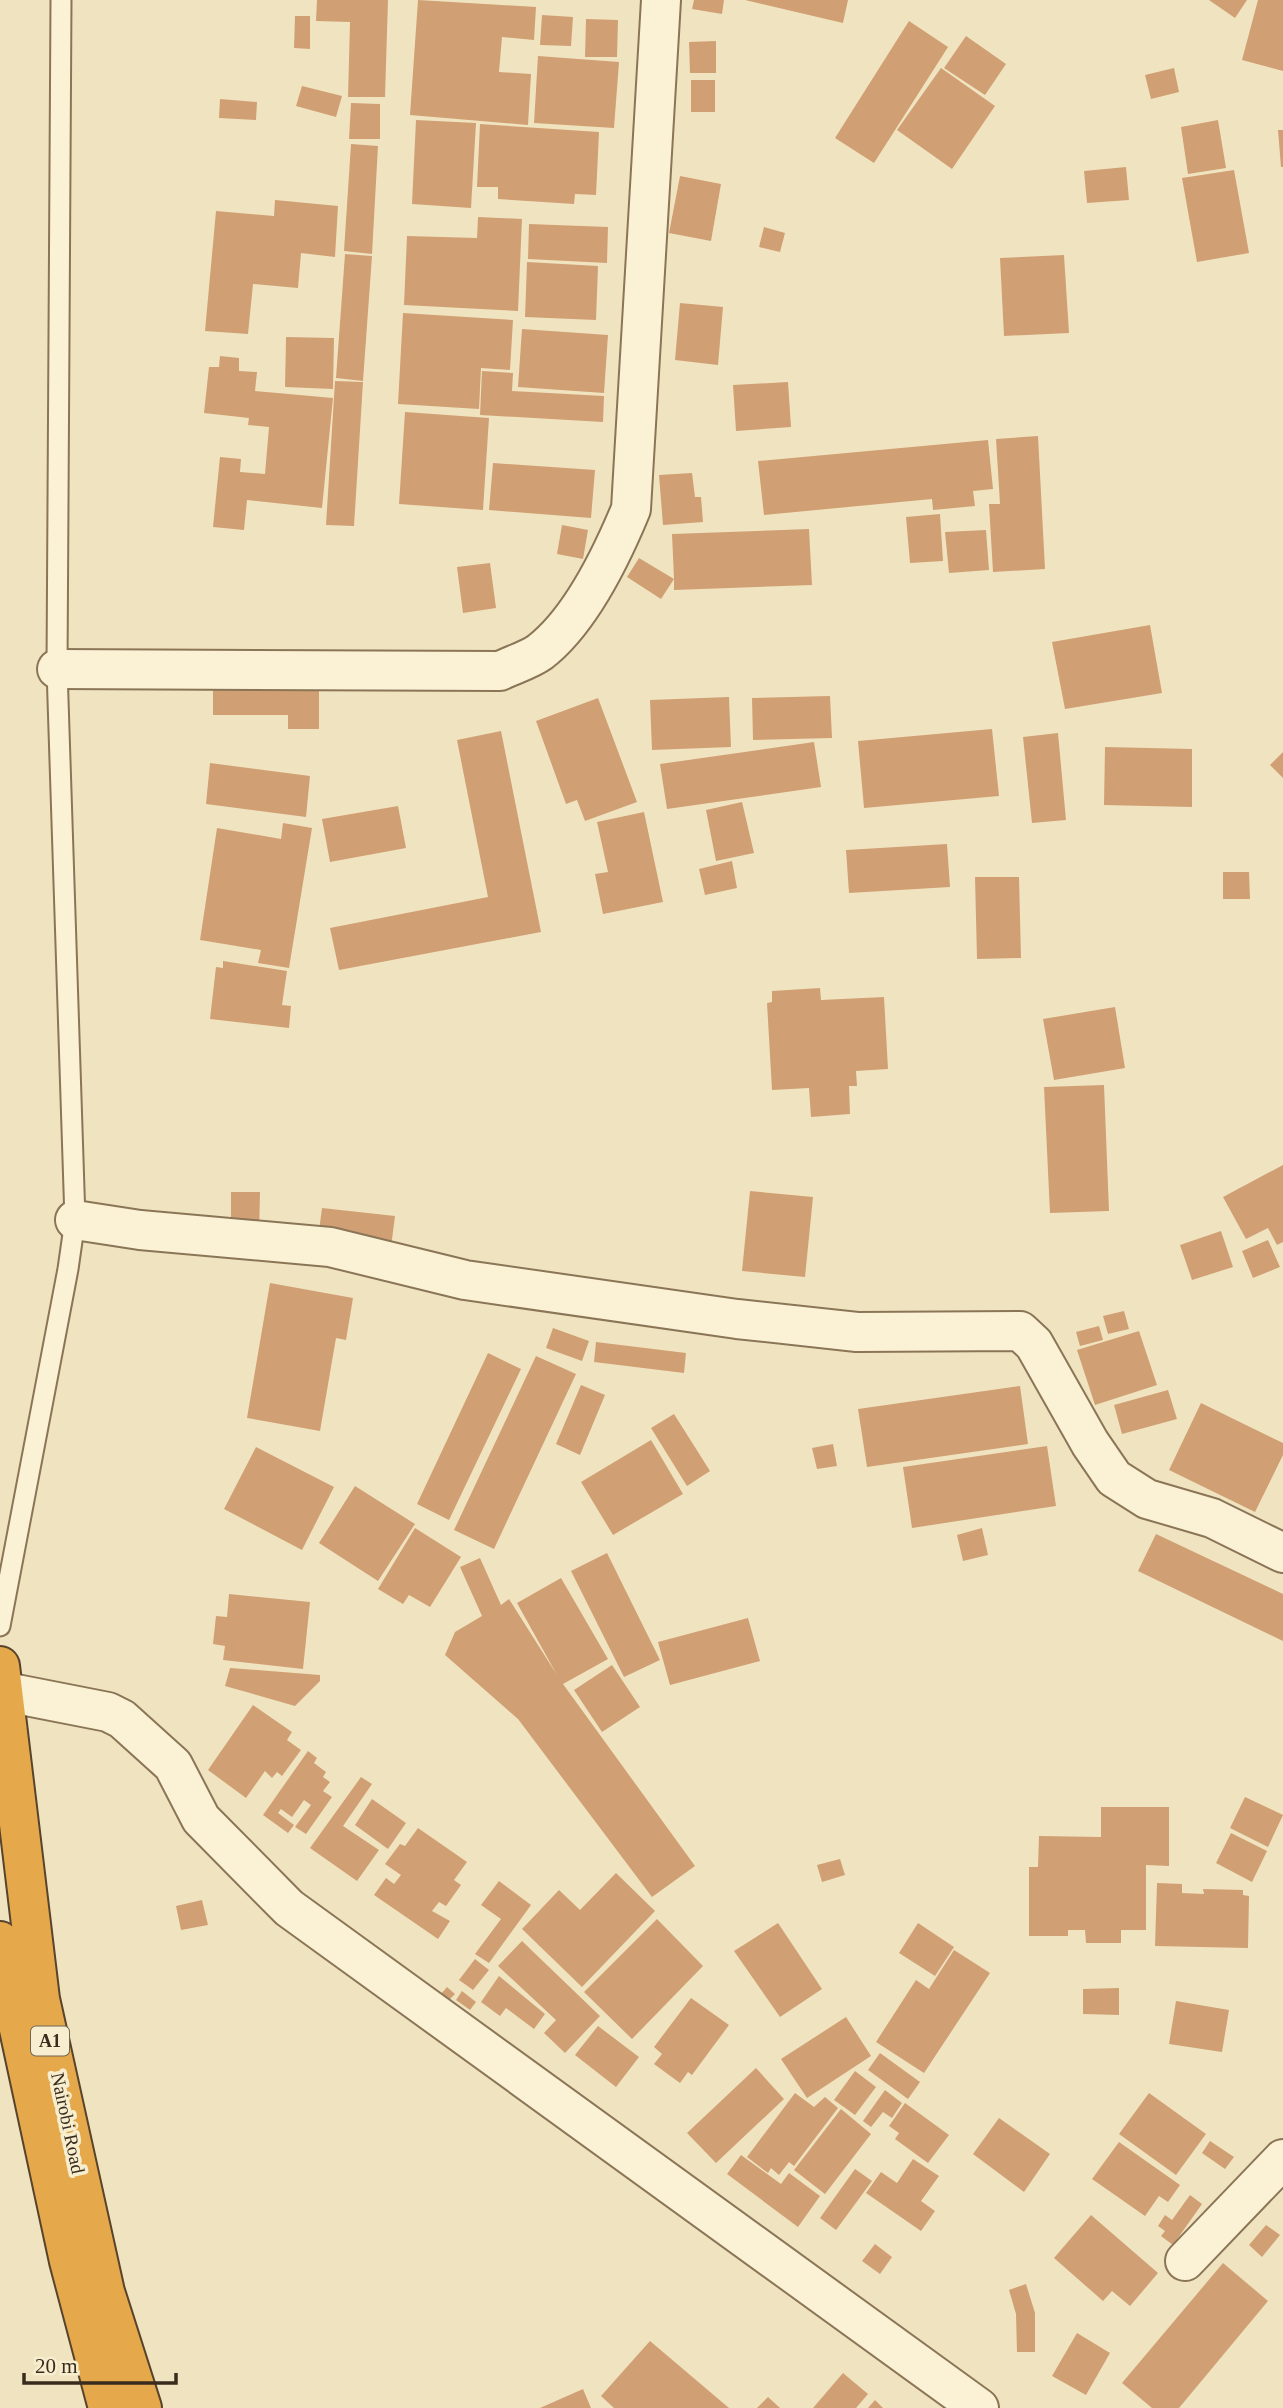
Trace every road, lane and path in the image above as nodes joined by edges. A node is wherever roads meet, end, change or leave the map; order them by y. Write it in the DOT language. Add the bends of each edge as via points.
graph roads {
  1 [pos="61,0"];
  2 [pos="661,0"];
  3 [pos="57,668"];
  4 [pos="75,1220"];
  5 [pos="1283,1553"];
  6 [pos="0,1626"];
  7 [pos="0,1666"];
  8 [pos="1,1691"];
  9 [pos="0,1941"];
  10 [pos="1283,2159"];
  11 [pos="1185,2261"];
  12 [pos="108,2408"];
  13 [pos="142,2408"];
  14 [pos="979,2408"];
  1 -- 3 [label="lane"];
  2 -- 3 [label="street" via="631,509 608,564 571,618 540,652 500,670"];
  3 -- 4 [label="lane"];
  4 -- 5 [label="street" via="330,1247 465,1280 737,1319 857,1332 1020,1331 1034,1343 1114,1478 1147,1499 1212,1518"];
  4 -- 6 [label="lane"];
  7 -- 8 [label="highway, Nairobi Road / A1"];
  8 -- 13 [label="highway, Nairobi Road / A1" via="40,1999 105,2292"];
  8 -- 14 [label="street" via="108,1712 122,1719 173,1765 201,1819 289,1908"];
  9 -- 12 [label="highway, Nairobi Road / A1" via="69,2260"];
  10 -- 11 [label="street"];
}
